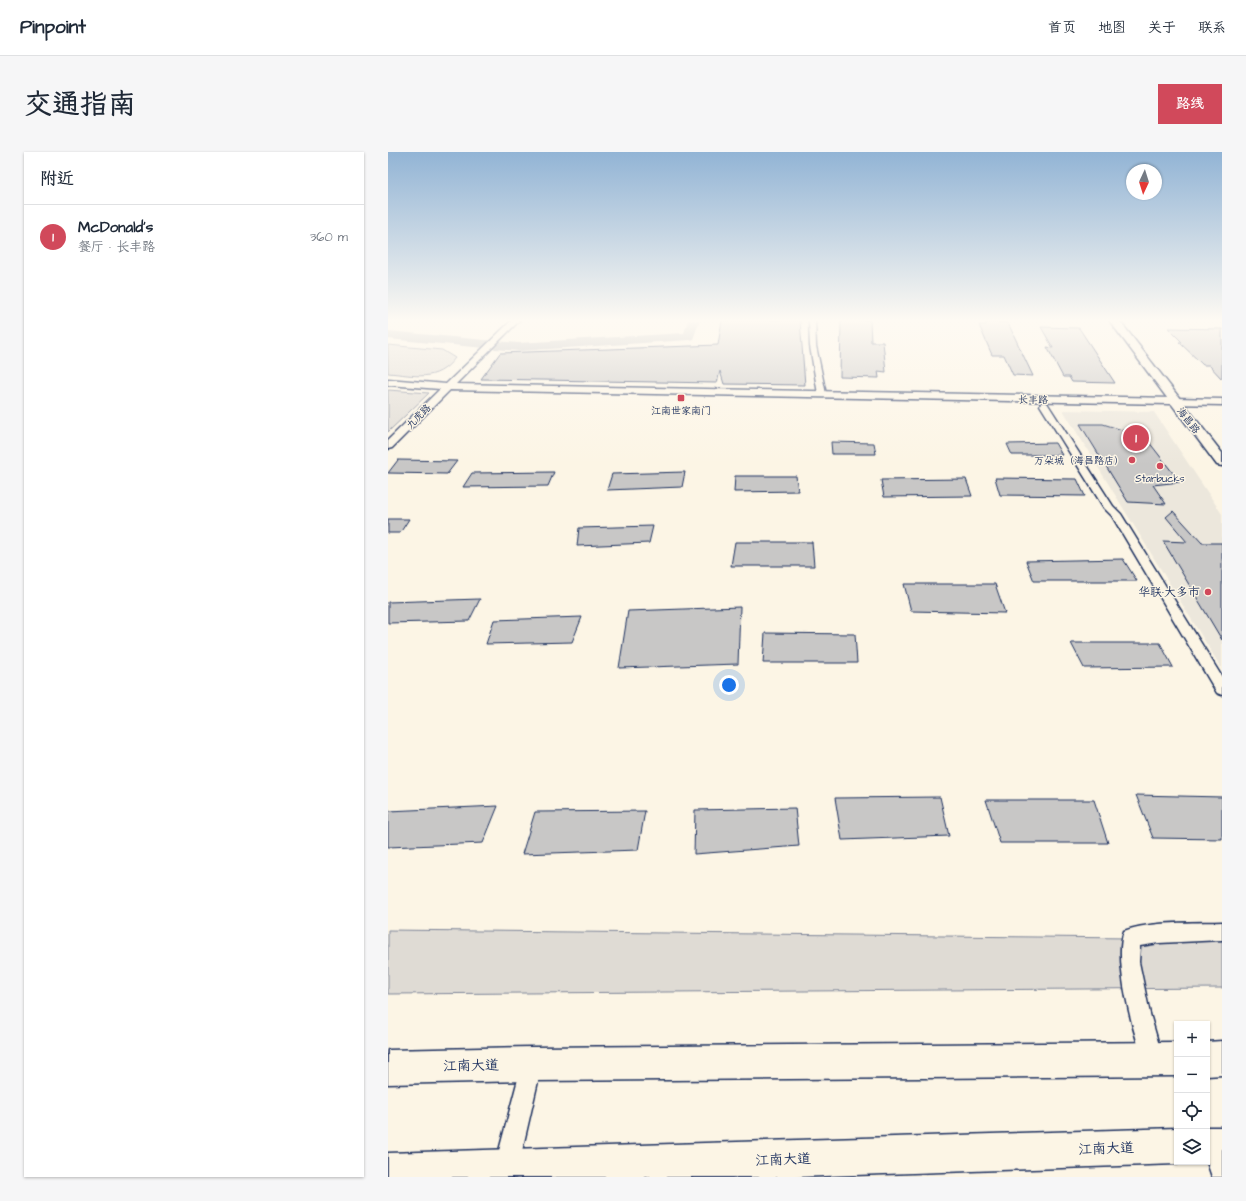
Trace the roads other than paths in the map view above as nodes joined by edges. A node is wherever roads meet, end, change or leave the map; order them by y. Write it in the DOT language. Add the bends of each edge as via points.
graph roads {
  1 [pos="467,368"];
  2 [pos="817,368"];
  3 [pos="1152,368"];
  4 [pos="1155,368"];
  5 [pos="388,382"];
  6 [pos="447,387"];
  7 [pos="822,394"];
  8 [pos="1179,401"];
  9 [pos="1222,402"];
  10 [pos="1044,405"];
  11 [pos="388,446"];
  12 [pos="1222,449"];
  13 [pos="1222,462"];
  14 [pos="1222,689"];
  15 [pos="1222,931"];
  16 [pos="1210,1058"];
  17 [pos="1222,1058"];
  18 [pos="1165,1059"];
  19 [pos="532,1064"];
  20 [pos="388,1067"];
  21 [pos="1174,1146"];
  22 [pos="388,1172"];
  23 [pos="505,1173"];
  1 -- 6 [label="street, 九虎路"];
  2 -- 7 [label="street"];
  3 -- 8 [label="main road, 海昌路"];
  4 -- 8 [label="main road"];
  5 -- 6 [label="street, 长丰路"];
  6 -- 7 [label="street, 长丰路"];
  6 -- 11 [label="street, 九虎路"];
  7 -- 8 [label="street, 长丰路"];
  8 -- 9 [label="street, 长丰路"];
  8 -- 12 [label="main road"];
  8 -- 13 [label="main road, 海昌路"];
  10 -- 14 [label="street" via="1109,508 1116,514"];
  15 -- 18 [label="street" via="1131,938 1130,962 1140,1014"];
  16 -- 17 [label="highway"];
  18 -- 19 [label="highway, 江南大道"];
  19 -- 20 [label="highway, 江南大道"];
  19 -- 23 [label="street"];
  21 -- 23 [label="highway, 江南大道"];
  22 -- 23 [label="highway, 江南大道"];
}
